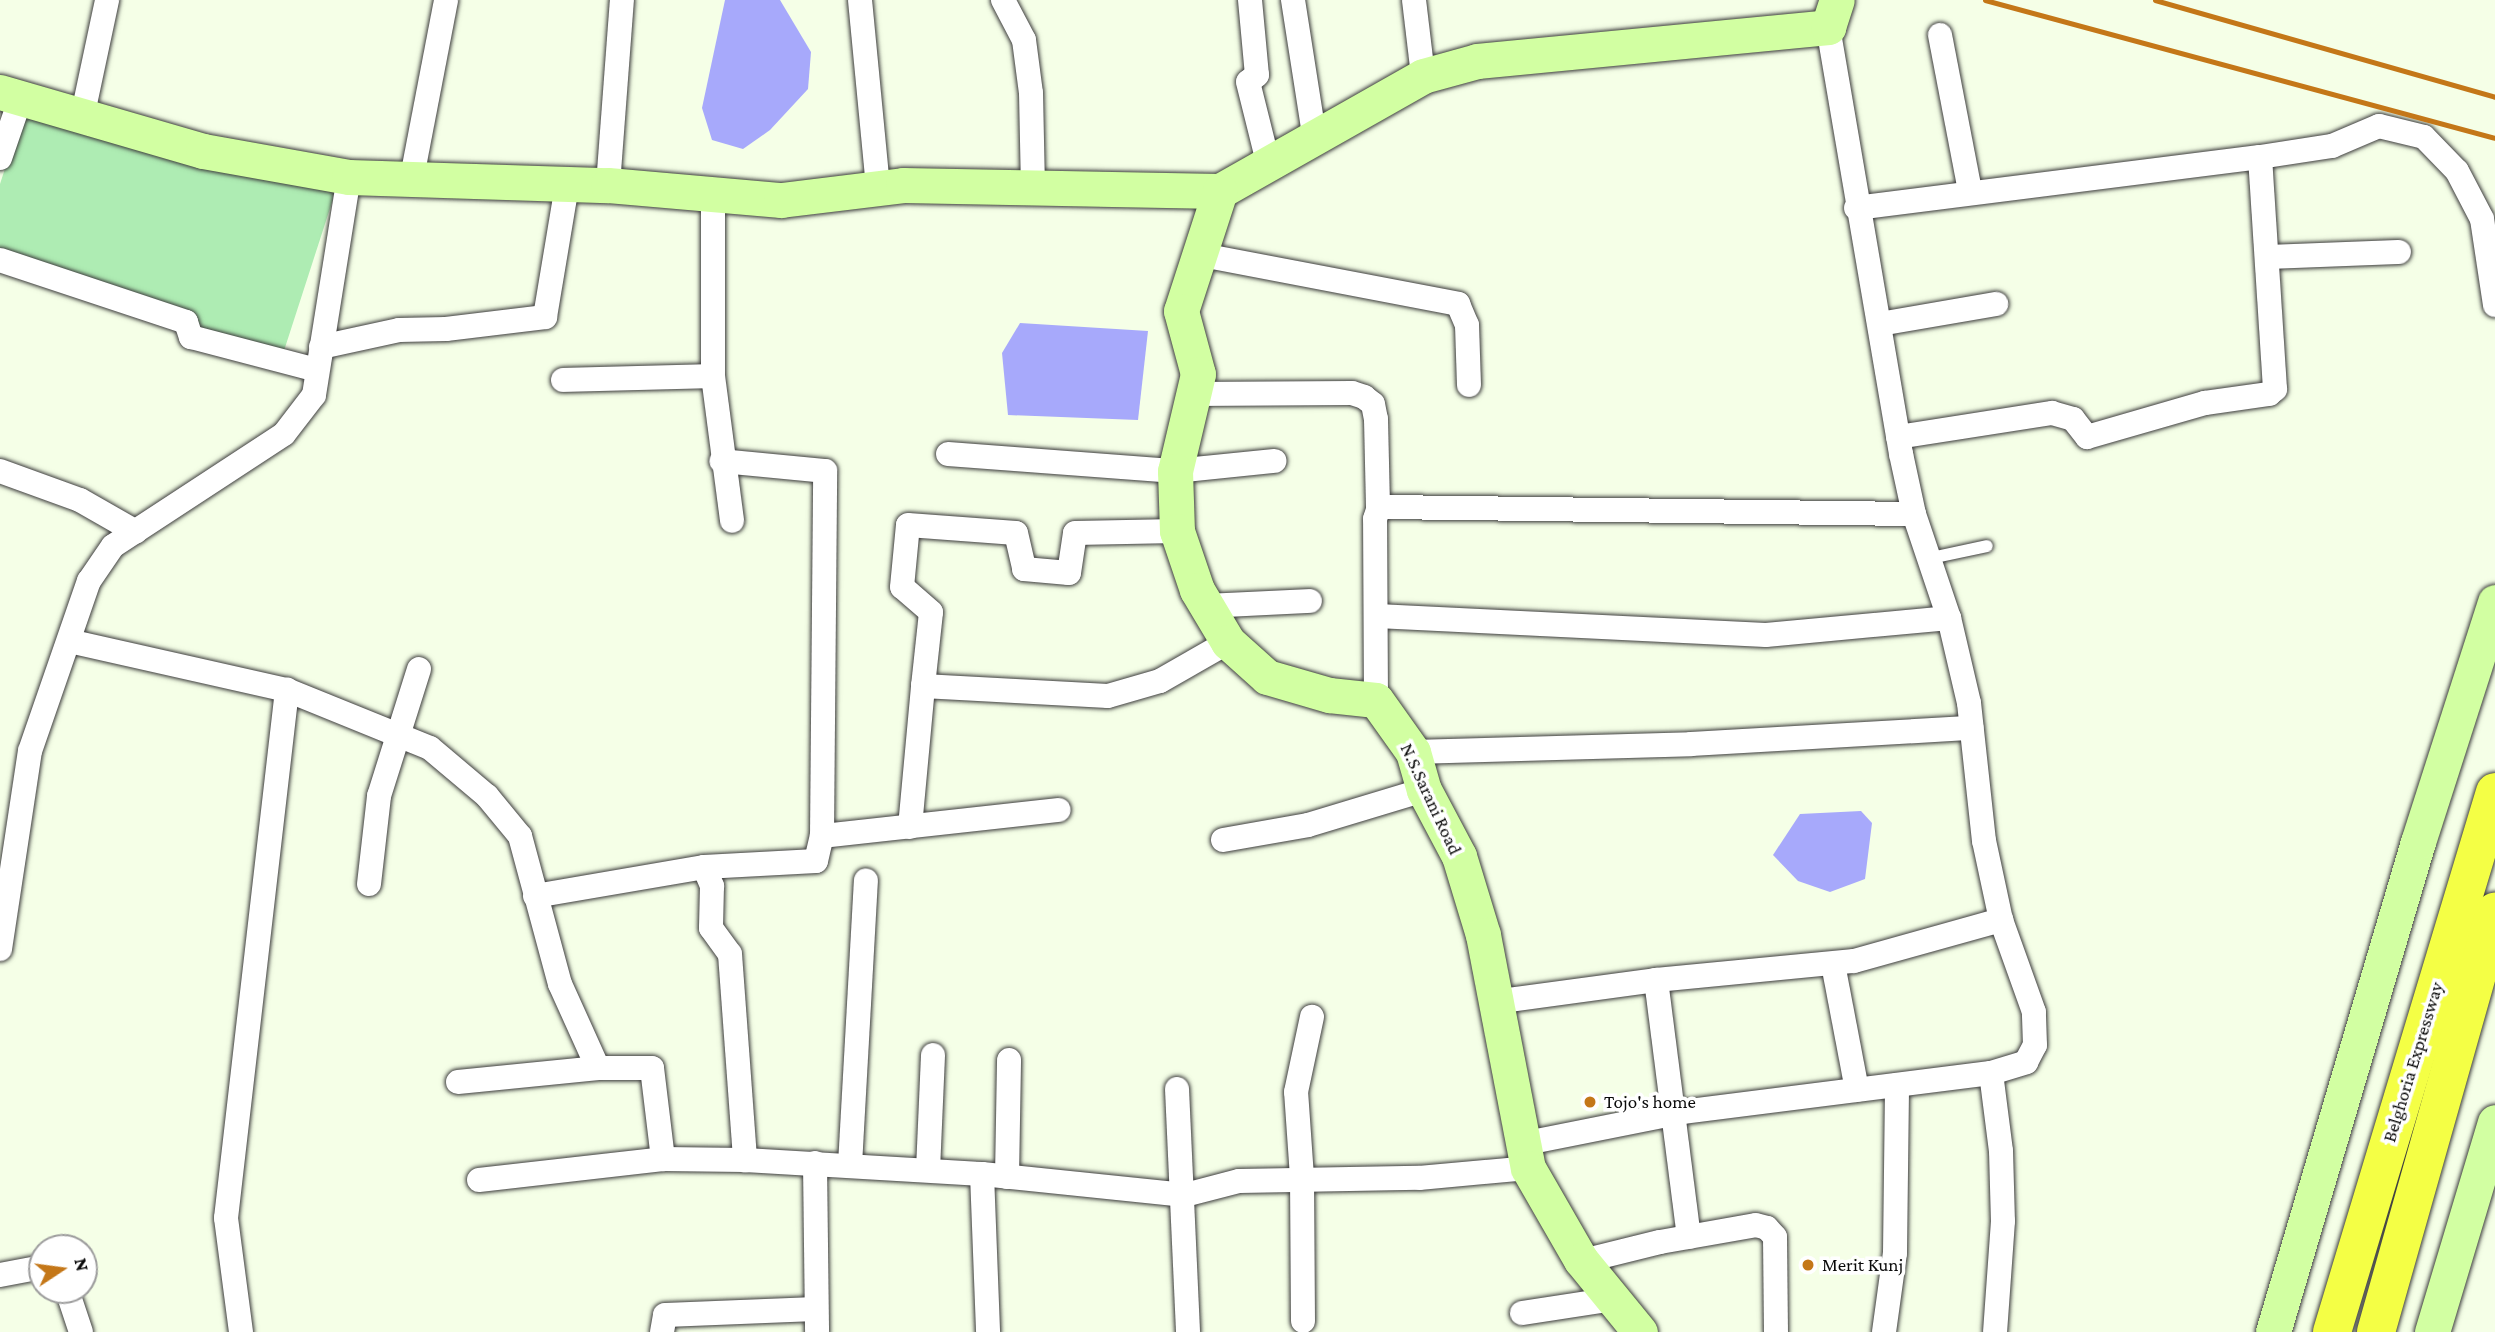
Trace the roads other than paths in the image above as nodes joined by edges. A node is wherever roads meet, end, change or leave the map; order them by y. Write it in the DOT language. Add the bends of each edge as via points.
graph roads {
  1 [pos="107,0"];
  2 [pos="446,0"];
  3 [pos="622,0"];
  4 [pos="860,0"];
  5 [pos="1003,0"];
  6 [pos="1250,0"];
  7 [pos="1293,0"];
  8 [pos="1414,0"];
  9 [pos="1833,14"];
  10 [pos="1940,35"];
  11 [pos="1423,76"];
  12 [pos="10,96"];
  13 [pos="82,118"];
  14 [pos="1315,140"];
  15 [pos="2260,157"];
  16 [pos="0,159"];
  17 [pos="1269,166"];
  18 [pos="349,177"];
  19 [pos="412,177"];
  20 [pos="608,185"];
  21 [pos="566,186"];
  22 [pos="1033,187"];
  23 [pos="878,188"];
  24 [pos="1220,191"];
  25 [pos="1970,191"];
  26 [pos="713,196"];
  27 [pos="1856,208"];
  28 [pos="2399,252"];
  29 [pos="1202,254"];
  30 [pos="2267,257"];
  31 [pos="0,260"];
  32 [pos="1996,304"];
  33 [pos="2495,305"];
  34 [pos="1880,324"];
  35 [pos="319,359"];
  36 [pos="713,376"];
  37 [pos="562,380"];
  38 [pos="1469,385"];
  39 [pos="1193,394"];
  40 [pos="1898,437"];
  41 [pos="948,454"];
  42 [pos="721,461"];
  43 [pos="1275,461"];
  44 [pos="0,471"];
  45 [pos="1175,471"];
  46 [pos="1378,510"];
  47 [pos="1913,514"];
  48 [pos="732,521"];
  49 [pos="1177,531"];
  50 [pos="136,532"];
  51 [pos="1987,546"];
  52 [pos="1931,558"];
  53 [pos="1310,601"];
  54 [pos="2495,602"];
  55 [pos="1207,606"];
  56 [pos="1377,616"];
  57 [pos="1949,618"];
  58 [pos="69,641"];
  59 [pos="1228,642"];
  60 [pos="419,669"];
  61 [pos="923,686"];
  62 [pos="287,690"];
  63 [pos="1376,700"];
  64 [pos="1972,728"];
  65 [pos="399,733"];
  66 [pos="1413,752"];
  67 [pos="1424,790"];
  68 [pos="2495,792"];
  69 [pos="1059,810"];
  70 [pos="910,827"];
  71 [pos="822,836"];
  72 [pos="1223,840"];
  73 [pos="705,867"];
  74 [pos="866,880"];
  75 [pos="369,884"];
  76 [pos="535,897"];
  77 [pos="2495,911"];
  78 [pos="2001,920"];
  79 [pos="0,949"];
  80 [pos="1833,964"];
  81 [pos="1656,979"];
  82 [pos="1494,1002"];
  83 [pos="1312,1017"];
  84 [pos="933,1055"];
  85 [pos="1009,1060"];
  86 [pos="598,1068"];
  87 [pos="1991,1073"];
  88 [pos="457,1082"];
  89 [pos="1897,1085"];
  90 [pos="1177,1089"];
  91 [pos="1857,1090"];
  92 [pos="1670,1116"];
  93 [pos="2495,1122"];
  94 [pos="1525,1156"];
  95 [pos="663,1159"];
  96 [pos="745,1160"];
  97 [pos="815,1163"];
  98 [pos="850,1165"];
  99 [pos="928,1170"];
  100 [pos="982,1174"];
  101 [pos="1007,1177"];
  102 [pos="1302,1177"];
  103 [pos="479,1180"];
  104 [pos="1185,1195"];
  105 [pos="1689,1237"];
  106 [pos="1583,1261"];
  107 [pos="28,1270"];
  108 [pos="0,1275"];
  109 [pos="1614,1299"];
  110 [pos="72,1304"];
  111 [pos="1522,1314"];
  112 [pos="817,1320"];
  113 [pos="1303,1321"];
  114 [pos="81,1332"];
  115 [pos="240,1332"];
  116 [pos="662,1332"];
  117 [pos="988,1332"];
  118 [pos="1188,1332"];
  119 [pos="1640,1332"];
  120 [pos="1776,1332"];
  121 [pos="1884,1332"];
  122 [pos="1995,1332"];
  123 [pos="2273,1332"];
  124 [pos="2332,1332"];
  125 [pos="2376,1332"];
  126 [pos="2432,1332"];
  1 -- 13 [label="street"];
  2 -- 19 [label="street"];
  3 -- 20 [label="street"];
  4 -- 23 [label="street"];
  5 -- 22 [label="street" via="1024,40 1031,93"];
  6 -- 17 [label="street" via="1257,75 1248,82"];
  7 -- 14 [label="street"];
  8 -- 11 [label="street"];
  9 -- 11 [label="street" via="1477,61"];
  9 -- 27 [label="street"];
  10 -- 25 [label="street"];
  11 -- 14 [label="street"];
  12 -- 13 [label="street"];
  12 -- 16 [label="street"];
  13 -- 18 [label="street" via="203,151"];
  14 -- 17 [label="street"];
  15 -- 25 [label="street"];
  15 -- 30 [label="street"];
  15 -- 33 [label="street" via="2332,146 2379,126 2424,137 2457,171 2482,219"];
  17 -- 24 [label="street"];
  18 -- 19 [label="street"];
  18 -- 35 [label="street"];
  19 -- 21 [label="street"];
  20 -- 21 [label="street"];
  20 -- 26 [label="street"];
  21 -- 35 [label="street" via="545,317 446,330 399,330"];
  22 -- 23 [label="street"];
  22 -- 24 [label="street"];
  23 -- 26 [label="street" via="781,200"];
  24 -- 29 [label="street"];
  25 -- 27 [label="street"];
  26 -- 36 [label="street"];
  27 -- 34 [label="street"];
  28 -- 30 [label="street"];
  29 -- 38 [label="street" via="1458,304 1465,313"];
  29 -- 39 [label="street" via="1181,311 1198,374"];
  30 -- 40 [label="street" via="2275,389 2269,394 2206,403 2087,437 2073,419 2052,413"];
  31 -- 35 [label="street" via="186,322 191,337"];
  32 -- 34 [label="street"];
  34 -- 40 [label="street"];
  35 -- 50 [label="street" via="314,395 284,435"];
  36 -- 37 [label="street"];
  36 -- 42 [label="street"];
  39 -- 45 [label="street"];
  39 -- 46 [label="street" via="1352,393 1364,397 1373,404 1376,419"];
  40 -- 47 [label="street"];
  41 -- 45 [label="street"];
  42 -- 48 [label="street"];
  42 -- 71 [label="street" via="825,471"];
  43 -- 45 [label="street"];
  44 -- 50 [label="street" via="80,500"];
  45 -- 49 [label="street"];
  46 -- 47 [label="street" via="1483,506"];
  46 -- 56 [label="street"];
  47 -- 52 [label="street"];
  49 -- 55 [label="street"];
  49 -- 61 [label="street" via="1075,533 1069,573 1024,569 1016,533 908,525 902,587 930,612"];
  50 -- 58 [label="street" via="113,547 89,581"];
  51 -- 52 [label="lane"];
  52 -- 57 [label="street"];
  53 -- 55 [label="street"];
  54 -- 123 [label="street" via="2418,842"];
  55 -- 59 [label="street"];
  56 -- 57 [label="street" via="1766,635"];
  56 -- 63 [label="street"];
  57 -- 64 [label="street"];
  58 -- 62 [label="street"];
  58 -- 79 [label="street" via="30,751"];
  59 -- 61 [label="street" via="1160,681 1108,695"];
  59 -- 63 [label="street" via="1267,677 1329,695"];
  60 -- 65 [label="street"];
  61 -- 70 [label="street"];
  62 -- 65 [label="street"];
  62 -- 115 [label="street" via="226,1218"];
  63 -- 66 [label="street, N.S.Sarani Road"];
  64 -- 66 [label="street" via="1692,744"];
  64 -- 78 [label="street" via="1984,841"];
  65 -- 75 [label="street" via="379,796"];
  65 -- 76 [label="street" via="430,748 486,796 520,836"];
  66 -- 67 [label="street, N.S.Sarani Road"];
  67 -- 72 [label="street" via="1308,825"];
  67 -- 82 [label="street, N.S.Sarani Road" via="1459,856 1483,935"];
  68 -- 124 [label="highway, Belghoria Expressway"];
  69 -- 70 [label="street"];
  70 -- 71 [label="street"];
  71 -- 73 [label="street" via="816,862"];
  73 -- 76 [label="street"];
  73 -- 96 [label="street" via="712,886 711,928 730,954"];
  74 -- 98 [label="street"];
  76 -- 86 [label="street" via="560,984"];
  77 -- 125 [label="highway, Belghoria Expressway"];
  78 -- 80 [label="street"];
  78 -- 87 [label="street" via="2034,1012 2035,1045 2026,1062"];
  80 -- 81 [label="street"];
  80 -- 91 [label="street"];
  81 -- 82 [label="street"];
  81 -- 92 [label="street"];
  82 -- 94 [label="street, N.S.Sarani Road"];
  83 -- 102 [label="street" via="1296,1092"];
  84 -- 99 [label="street"];
  85 -- 101 [label="street"];
  86 -- 88 [label="street"];
  86 -- 95 [label="street" via="652,1068"];
  87 -- 89 [label="street"];
  87 -- 122 [label="street" via="2001,1151 2003,1221"];
  89 -- 91 [label="street"];
  89 -- 121 [label="street" via="1895,1254"];
  90 -- 104 [label="street"];
  91 -- 92 [label="street"];
  92 -- 94 [label="street"];
  92 -- 105 [label="street"];
  93 -- 126 [label="street"];
  94 -- 102 [label="street" via="1419,1178"];
  94 -- 106 [label="street, N.S.Sarani Road"];
  95 -- 96 [label="street"];
  95 -- 103 [label="street"];
  96 -- 97 [label="street"];
  97 -- 98 [label="street"];
  97 -- 112 [label="street"];
  98 -- 99 [label="street"];
  99 -- 100 [label="street"];
  100 -- 101 [label="street"];
  100 -- 117 [label="street"];
  101 -- 104 [label="street"];
  102 -- 104 [label="street" via="1239,1181"];
  102 -- 113 [label="street"];
  104 -- 118 [label="street"];
  105 -- 106 [label="street"];
  105 -- 120 [label="street" via="1767,1228 1774,1237"];
  106 -- 109 [label="street, N.S.Sarani Road"];
  107 -- 108 [label="street"];
  109 -- 111 [label="street"];
  109 -- 119 [label="street, N.S.Sarani Road"];
  110 -- 114 [label="street"];
  112 -- 116 [label="street" via="665,1315"];
}
